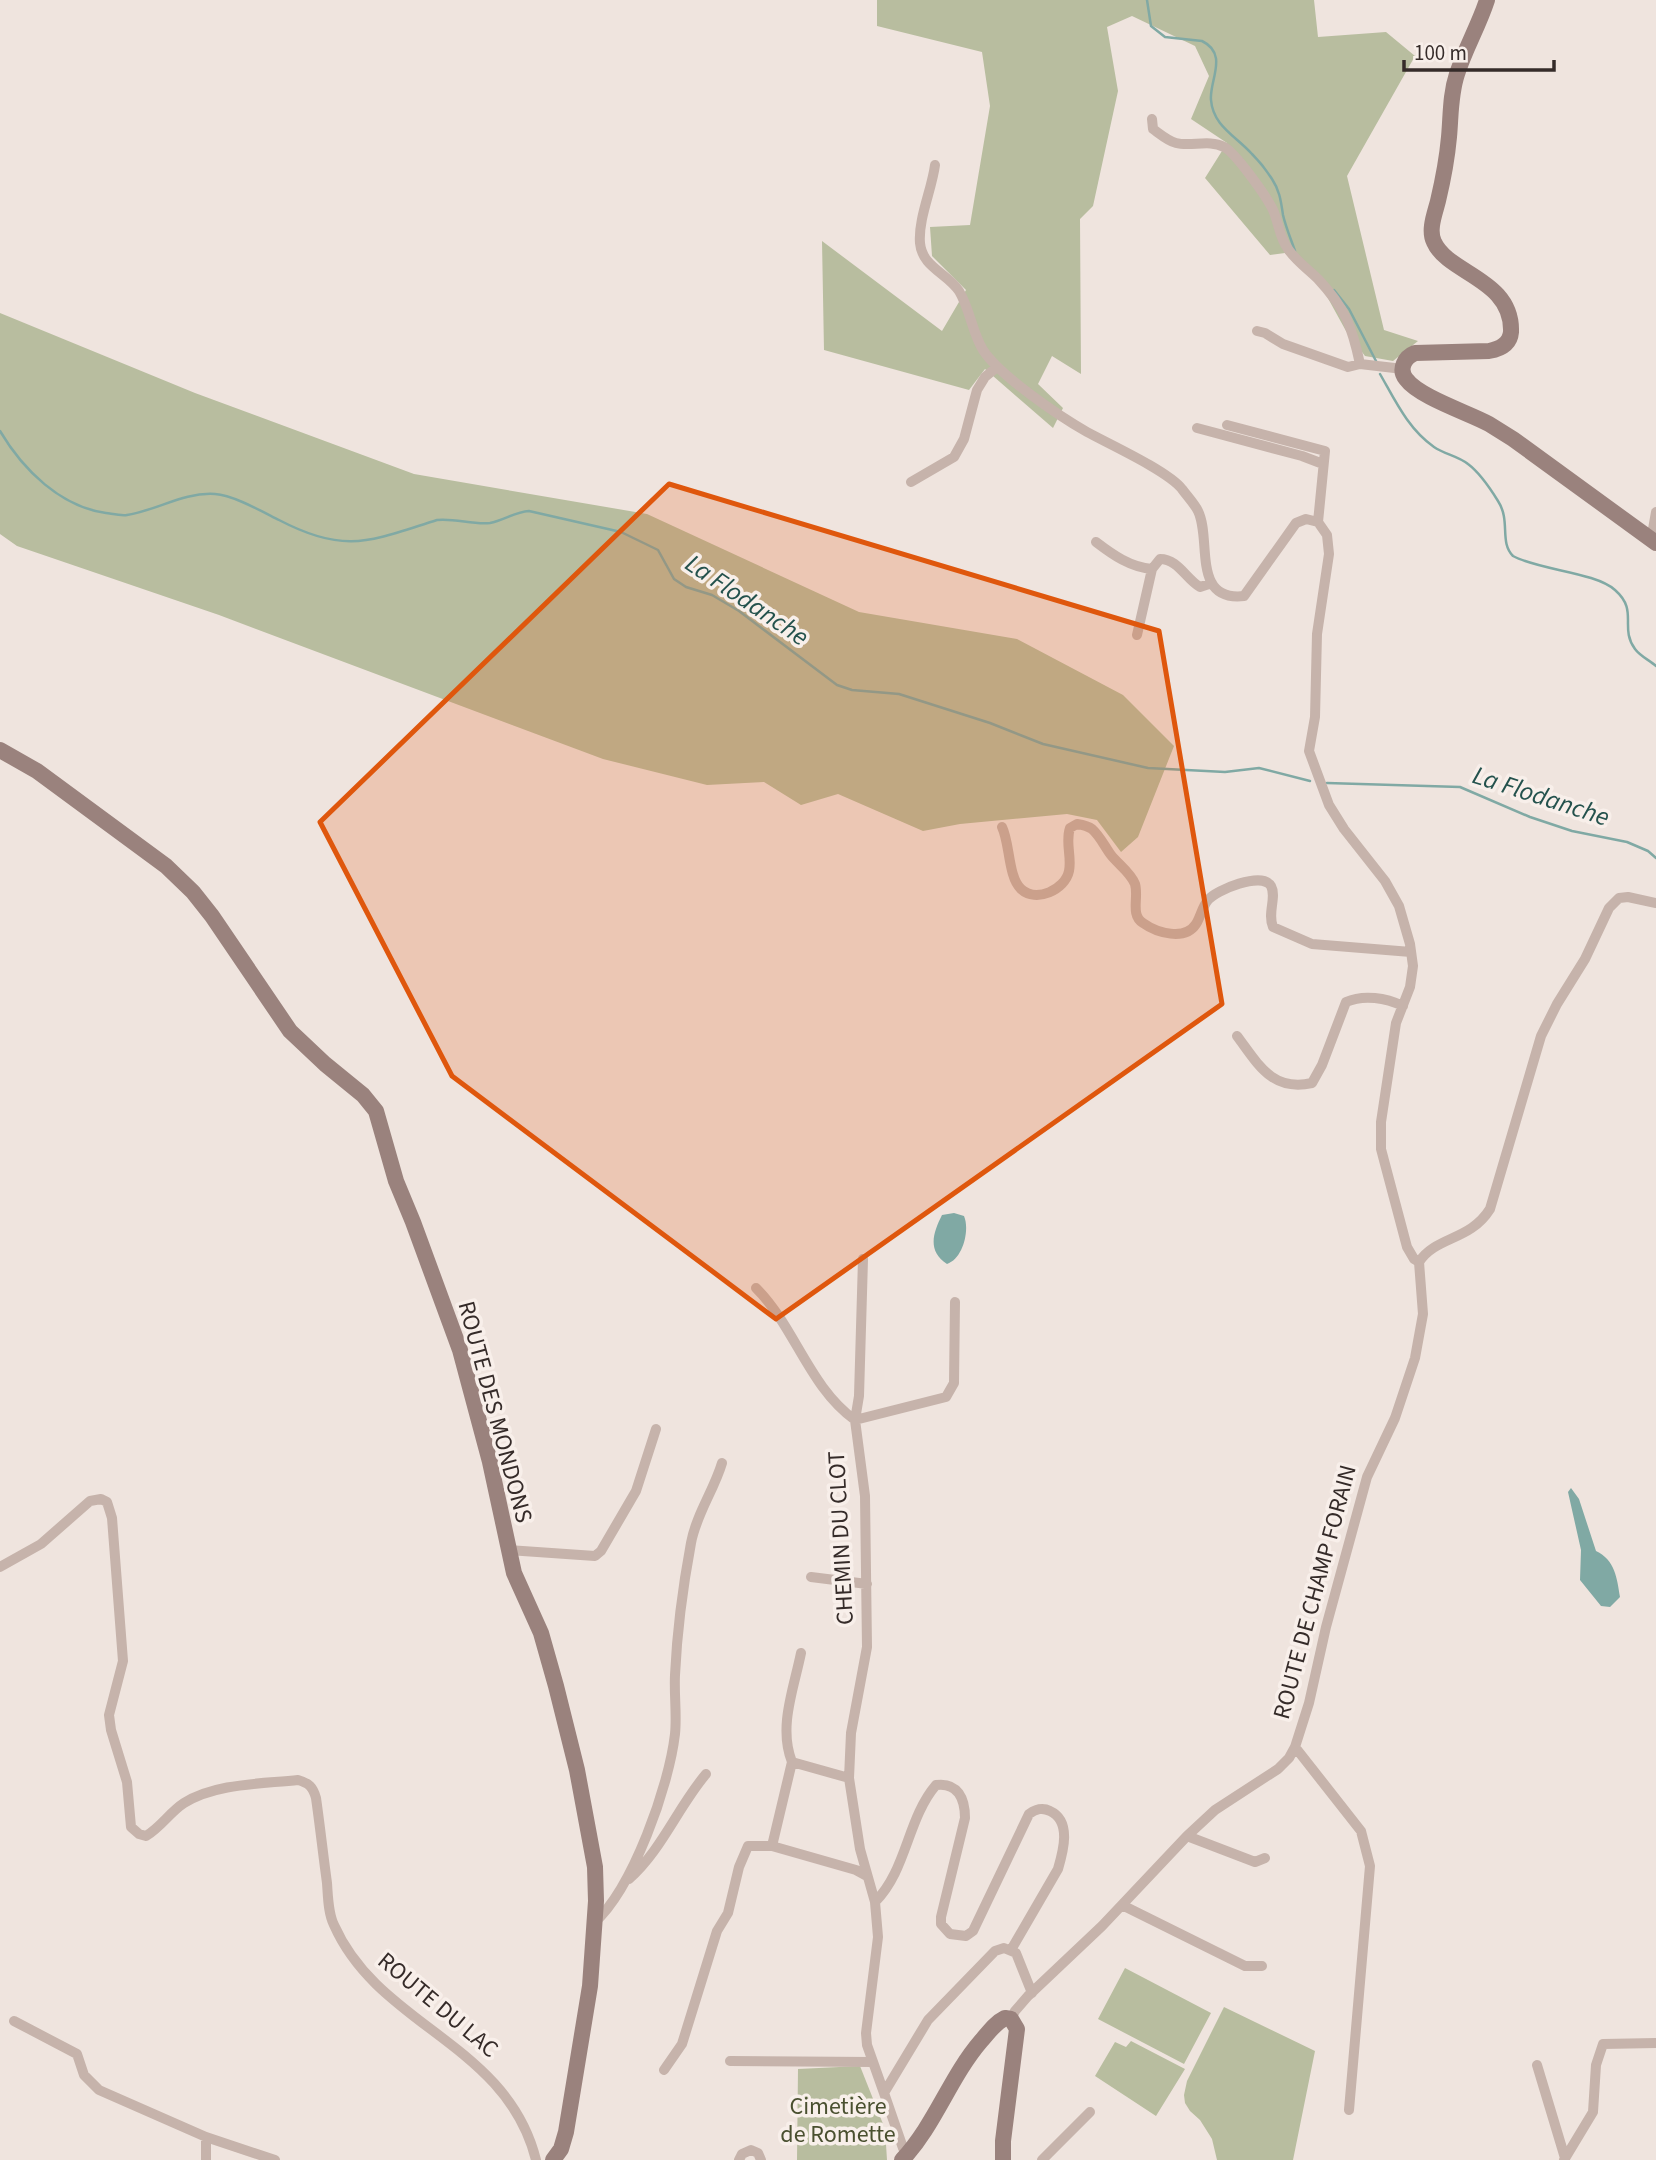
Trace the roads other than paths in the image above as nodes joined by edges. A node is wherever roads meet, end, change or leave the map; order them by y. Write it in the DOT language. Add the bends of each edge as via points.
graph roads {
  1 [pos="1487,0"];
  2 [pos="1152,118"];
  3 [pos="935,165"];
  4 [pos="1256,331"];
  5 [pos="1360,364"];
  6 [pos="997,367"];
  7 [pos="1402,369"];
  8 [pos="1227,425"];
  9 [pos="1197,428"];
  10 [pos="1323,464"];
  11 [pos="911,482"];
  12 [pos="1656,512"];
  13 [pos="1318,522"];
  14 [pos="1652,540"];
  15 [pos="1096,542"];
  16 [pos="1152,569"];
  17 [pos="1212,583"];
  18 [pos="1137,635"];
  19 [pos="0,750"];
  20 [pos="1002,827"];
  21 [pos="1656,903"];
  22 [pos="1411,952"];
  23 [pos="1403,1006"];
  24 [pos="1237,1036"];
  25 [pos="863,1259"];
  26 [pos="1419,1262"];
  27 [pos="757,1288"];
  28 [pos="955,1301"];
  29 [pos="855,1420"];
  30 [pos="656,1429"];
  31 [pos="722,1463"];
  32 [pos="508,1550"];
  33 [pos="0,1567"];
  34 [pos="811,1577"];
  35 [pos="867,1584"];
  36 [pos="802,1653"];
  37 [pos="1295,1746"];
  38 [pos="792,1762"];
  39 [pos="706,1774"];
  40 [pos="849,1778"];
  41 [pos="1187,1836"];
  42 [pos="772,1846"];
  43 [pos="1265,1858"];
  44 [pos="867,1876"];
  45 [pos="625,1883"];
  46 [pos="875,1902"];
  47 [pos="1122,1905"];
  48 [pos="594,1923"];
  49 [pos="1010,1950"];
  50 [pos="1262,1966"];
  51 [pos="1032,1993"];
  52 [pos="1011,2019"];
  53 [pos="14,2021"];
  54 [pos="1656,2043"];
  55 [pos="730,2062"];
  56 [pos="873,2062"];
  57 [pos="1537,2065"];
  58 [pos="664,2070"];
  59 [pos="884,2093"];
  60 [pos="1349,2110"];
  61 [pos="1090,2112"];
  62 [pos="206,2137"];
  63 [pos="904,2157"];
  64 [pos="1565,2159"];
  65 [pos="206,2160"];
  66 [pos="275,2160"];
  67 [pos="536,2160"];
  68 [pos="553,2160"];
  69 [pos="739,2160"];
  70 [pos="761,2160"];
  71 [pos="1003,2160"];
  72 [pos="1042,2160"];
  1 -- 7 [label="street" via="1452,89 1449,138 1432,239 1443,254 1493,290 1508,317 1511,335 1506,344 1489,351 1416,353"];
  2 -- 5 [label="street" via="1153,129 1176,144 1225,147 1241,164 1273,211 1287,249 1346,316"];
  3 -- 6 [label="street" via="920,240 922,252 958,290 982,348"];
  4 -- 5 [label="street" via="1348,367"];
  5 -- 7 [label="street"];
  6 -- 11 [label="street" via="977,390 964,439 954,457"];
  6 -- 17 [label="street" via="1083,430 1179,485 1198,510"];
  7 -- 14 [label="street" via="1414,387 1501,432"];
  8 -- 10 [label="street" via="1325,451"];
  9 -- 10 [label="street"];
  10 -- 13 [label="street"];
  12 -- 14 [label="street"];
  13 -- 17 [label="street" via="1306,519 1296,523 1244,596 1225,594"];
  13 -- 22 [label="street" via="1327,535 1329,554 1317,634 1315,717 1309,751 1329,805 1399,906"];
  15 -- 16 [label="street" via="1116,558"];
  16 -- 17 [label="street" via="1160,559 1169,559 1190,582 1200,587"];
  16 -- 18 [label="street"];
  19 -- 32 [label="street, ROUTE DES MONDONS" via="37,771 193,892 290,1031 376,1111 396,1181 460,1350"];
  20 -- 22 [label="street" via="1014,877 1028,893 1048,893 1066,880 1070,870 1068,835 1077,824 1093,830 1133,880 1136,912 1146,926 1183,934 1196,925 1214,895 1259,880 1271,886 1269,919 1273,927 1312,944"];
  21 -- 26 [label="street" via="1628,897 1619,898 1609,908 1541,1036 1490,1209 1469,1232 1429,1251"];
  22 -- 23 [label="street" via="1410,987"];
  23 -- 24 [label="street" via="1377,998 1346,1002 1312,1083 1298,1086 1271,1078"];
  23 -- 26 [label="street" via="1387,1072 1381,1149 1407,1247"];
  25 -- 29 [label="street"];
  26 -- 37 [label="street, ROUTE DE CHAMP FORAIN" via="1423,1314 1415,1358 1395,1418 1367,1477"];
  27 -- 29 [label="street, CHEMIN DU CLOT" via="773,1304 831,1399"];
  28 -- 29 [label="street" via="954,1383 946,1397"];
  29 -- 35 [label="street, CHEMIN DU CLOT" via="865,1496"];
  30 -- 32 [label="street" via="636,1491 595,1556"];
  31 -- 45 [label="street" via="691,1539 674,1677 675,1733 667,1773"];
  32 -- 48 [label="street, ROUTE DES MONDONS" via="541,1633 577,1770 595,1867"];
  33 -- 67 [label="street, ROUTE DU LAC" via="41,1544 90,1501 107,1502 113,1518 123,1661 109,1715 127,1782 131,1827 146,1836 177,1808 216,1790 298,1780 308,1783 316,1798 332,1922 344,1943 376,1986 483,2069 522,2121"];
  34 -- 35 [label="street"];
  35 -- 40 [label="street, CHEMIN DU CLOT" via="867,1647 851,1733"];
  36 -- 38 [label="street" via="785,1726"];
  37 -- 41 [label="street, ROUTE DE CHAMP FORAIN" via="1278,1769 1215,1810"];
  37 -- 60 [label="street" via="1361,1831 1370,1866"];
  38 -- 40 [label="street"];
  38 -- 42 [label="street"];
  39 -- 45 [label="street" via="642,1868"];
  40 -- 44 [label="street, CHEMIN DU CLOT"];
  41 -- 43 [label="street" via="1255,1862"];
  41 -- 47 [label="street, ROUTE DE CHAMP FORAIN"];
  42 -- 44 [label="street"];
  42 -- 58 [label="street" via="748,1846 682,2044"];
  44 -- 46 [label="street, CHEMIN DU CLOT"];
  45 -- 48 [label="street" via="609,1910"];
  46 -- 49 [label="street" via="892,1881 925,1797 936,1785 958,1791 965,1806 941,1917 950,1934 966,1936 973,1931 1029,1814 1041,1808 1049,1810 1062,1822 1064,1842 1058,1869"];
  46 -- 56 [label="street, CHEMIN DU CLOT" via="878,1937 866,2033"];
  47 -- 50 [label="street" via="1245,1966"];
  47 -- 51 [label="street, ROUTE DE CHAMP FORAIN"];
  48 -- 68 [label="street, ROUTE DES MONDONS" via="590,1986 566,2132"];
  49 -- 51 [label="street" via="1016,1953"];
  49 -- 59 [label="street" via="995,1951 928,2020"];
  51 -- 52 [label="street, ROUTE DE CHAMP FORAIN"];
  52 -- 63 [label="street, ROUTE DE CHAMP FORAIN" via="996,2024 971,2053 925,2131"];
  52 -- 71 [label="street" via="1017,2029"];
  53 -- 62 [label="street" via="77,2054 84,2075 99,2090"];
  54 -- 64 [label="street" via="1602,2045 1593,2112"];
  55 -- 56 [label="street"];
  56 -- 59 [label="street, CHEMIN DU CLOT"];
  57 -- 64 [label="street"];
  59 -- 63 [label="street, CHEMIN DU CLOT"];
  61 -- 72 [label="street"];
  62 -- 65 [label="street"];
  62 -- 66 [label="street"];
  69 -- 70 [label="street" via="751,2150"];
}
